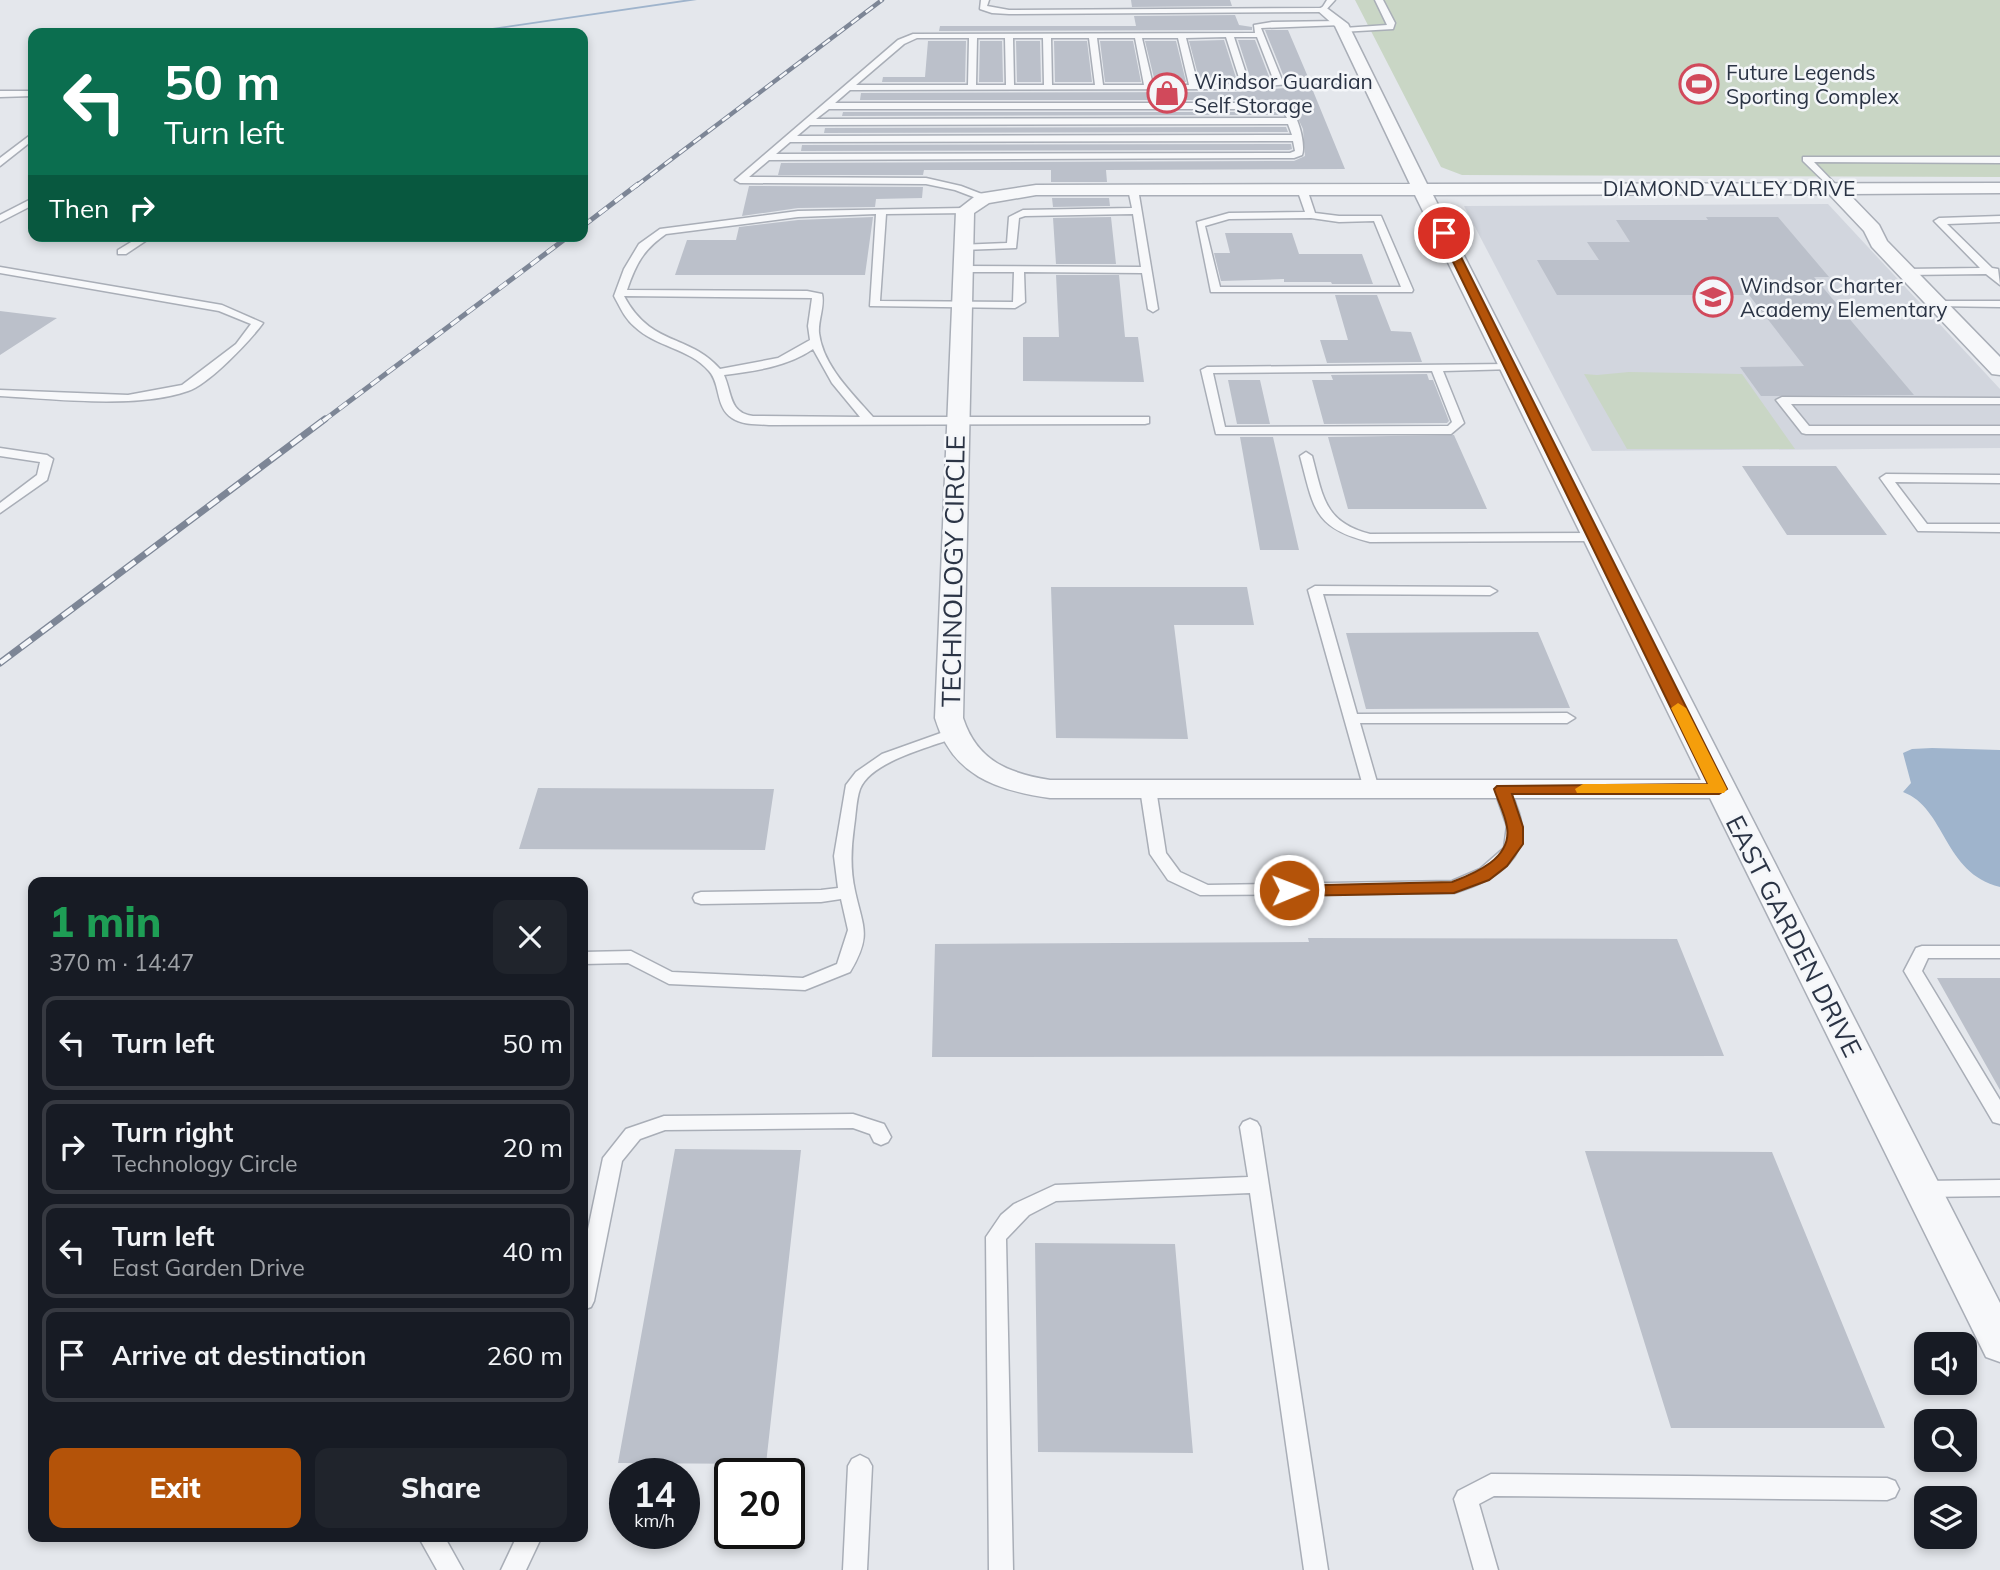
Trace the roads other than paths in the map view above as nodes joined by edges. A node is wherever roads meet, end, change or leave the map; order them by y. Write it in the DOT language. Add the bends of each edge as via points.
graph roads {
  1 [pos="985,0"];
  2 [pos="1075,0"];
  3 [pos="1379,0"];
  4 [pos="1064,12"];
  5 [pos="1334,16"];
  6 [pos="1009,35"];
  7 [pos="1047,35"];
  8 [pos="1093,35"];
  9 [pos="1138,35"];
  10 [pos="1181,35"];
  11 [pos="1229,35"];
  12 [pos="1260,35"];
  13 [pos="973,36"];
  14 [pos="1369,81"];
  15 [pos="1279,82"];
  16 [pos="1246,86"];
  17 [pos="972,87"];
  18 [pos="1010,87"];
  19 [pos="1048,87"];
  20 [pos="1099,87"];
  21 [pos="1149,87"];
  22 [pos="1194,87"];
  23 [pos="848,88"];
  24 [pos="0,94"];
  25 [pos="28,94"];
  26 [pos="826,106"];
  27 [pos="1292,121"];
  28 [pos="807,122"];
  29 [pos="1297,138"];
  30 [pos="788,139"];
  31 [pos="28,140"];
  32 [pos="768,157"];
  33 [pos="2000,160"];
  34 [pos="0,163"];
  35 [pos="1422,188"];
  36 [pos="1834,188"];
  37 [pos="2000,188"];
  38 [pos="1302,189"];
  39 [pos="1135,200"];
  40 [pos="28,204"];
  41 [pos="974,204"];
  42 [pos="881,211"];
  43 [pos="1311,215"];
  44 [pos="0,219"];
  45 [pos="2000,219"];
  46 [pos="138,242"];
  47 [pos="122,252"];
  48 [pos="962,258"];
  49 [pos="1019,269"];
  50 [pos="0,270"];
  51 [pos="1146,270"];
  52 [pos="1995,271"];
  53 [pos="1906,272"];
  54 [pos="2000,282"];
  55 [pos="620,293"];
  56 [pos="1937,304"];
  57 [pos="2000,304"];
  58 [pos="961,305"];
  59 [pos="1153,309"];
  60 [pos="816,341"];
  61 [pos="1510,367"];
  62 [pos="1436,368"];
  63 [pos="1999,368"];
  64 [pos="717,373"];
  65 [pos="0,393"];
  66 [pos="2000,401"];
  67 [pos="957,419"];
  68 [pos="869,420"];
  69 [pos="1145,420"];
  70 [pos="2000,430"];
  71 [pos="0,452"];
  72 [pos="1306,456"];
  73 [pos="2000,479"];
  74 [pos="0,509"];
  75 [pos="2000,528"];
  76 [pos="1594,537"];
  77 [pos="1490,591"];
  78 [pos="1567,718"];
  79 [pos="1351,719"];
  80 [pos="952,734"];
  81 [pos="1148,789"];
  82 [pos="1371,789"];
  83 [pos="1502,789"];
  84 [pos="1719,789"];
  85 [pos="847,892"];
  86 [pos="701,898"];
  87 [pos="2000,952"];
  88 [pos="588,958"];
  89 [pos="2000,1116"];
  90 [pos="1250,1127"];
  91 [pos="880,1137"];
  92 [pos="1258,1185"];
  93 [pos="2000,1188"];
  94 [pos="1922,1189"];
  95 [pos="588,1277"];
  96 [pos="2000,1344"];
  97 [pos="860,1466"];
  98 [pos="1887,1489"];
  99 [pos="433,1542"];
  100 [pos="527,1542"];
  101 [pos="451,1570"];
  102 [pos="513,1570"];
  103 [pos="855,1570"];
  104 [pos="1002,1570"];
  105 [pos="1316,1570"];
  106 [pos="1486,1570"];
  1 -- 4 [label="lane" via="983,7 992,11"];
  2 -- 4 [label="lane"];
  3 -- 5 [label="lane" via="1390,27 1374,30"];
  4 -- 5 [label="lane"];
  5 -- 12 [label="lane" via="1256,27"];
  5 -- 14 [label="street, EAST GARDEN DRIVE"];
  6 -- 7 [label="lane"];
  6 -- 13 [label="lane"];
  6 -- 18 [label="lane"];
  7 -- 8 [label="lane"];
  7 -- 19 [label="lane"];
  8 -- 9 [label="lane"];
  8 -- 20 [label="lane"];
  9 -- 10 [label="lane"];
  9 -- 21 [label="lane"];
  10 -- 11 [label="lane"];
  10 -- 22 [label="lane"];
  11 -- 12 [label="lane"];
  11 -- 16 [label="lane"];
  12 -- 15 [label="lane"];
  13 -- 17 [label="lane"];
  13 -- 23 [label="lane" via="916,36 901,42"];
  14 -- 15 [label="lane"];
  14 -- 35 [label="street, EAST GARDEN DRIVE"];
  15 -- 16 [label="lane"];
  16 -- 22 [label="lane"];
  17 -- 18 [label="lane"];
  17 -- 23 [label="lane"];
  18 -- 19 [label="lane"];
  19 -- 20 [label="lane"];
  20 -- 21 [label="lane"];
  21 -- 22 [label="lane"];
  23 -- 26 [label="lane"];
  24 -- 25 [label="lane"];
  26 -- 27 [label="lane" via="1261,105 1286,109"];
  26 -- 28 [label="lane"];
  27 -- 28 [label="lane"];
  27 -- 29 [label="lane"];
  28 -- 30 [label="lane"];
  29 -- 30 [label="lane"];
  29 -- 32 [label="lane" via="1299,153 1291,156"];
  30 -- 32 [label="lane"];
  31 -- 34 [label="lane"];
  32 -- 41 [label="lane" via="740,180 926,181 950,185"];
  33 -- 36 [label="lane" via="1806,159"];
  35 -- 36 [label="street, DIAMOND VALLEY DRIVE"];
  35 -- 38 [label="street"];
  35 -- 61 [label="street, EAST GARDEN DRIVE"];
  36 -- 37 [label="street, DIAMOND VALLEY DRIVE"];
  36 -- 53 [label="street"];
  38 -- 39 [label="street"];
  38 -- 43 [label="lane"];
  39 -- 41 [label="street" via="1036,190"];
  39 -- 48 [label="lane" via="1024,213 1014,217 1012,246"];
  39 -- 51 [label="lane"];
  40 -- 44 [label="lane"];
  41 -- 42 [label="lane"];
  41 -- 48 [label="street, TECHNOLOGY CIRCLE"];
  42 -- 55 [label="lane" via="798,214 663,231 645,244"];
  42 -- 58 [label="lane" via="874,304"];
  43 -- 43 [label="lane" via="1378,218 1408,290 1215,290 1200,224 1229,216"];
  45 -- 52 [label="lane" via="1939,220"];
  46 -- 47 [label="lane"];
  48 -- 49 [label="lane"];
  48 -- 58 [label="street, TECHNOLOGY CIRCLE"];
  49 -- 51 [label="lane"];
  49 -- 58 [label="lane" via="1018,304"];
  50 -- 65 [label="lane" via="222,308 258,323 240,346 186,388 128,398"];
  51 -- 59 [label="lane"];
  52 -- 53 [label="lane"];
  52 -- 54 [label="lane"];
  53 -- 56 [label="street"];
  55 -- 60 [label="lane" via="818,296"];
  55 -- 64 [label="lane" via="627,315 645,333 689,352"];
  56 -- 57 [label="lane"];
  56 -- 63 [label="street"];
  58 -- 67 [label="street, TECHNOLOGY CIRCLE"];
  60 -- 64 [label="lane" via="768,366"];
  60 -- 68 [label="lane" via="843,389"];
  61 -- 62 [label="lane"];
  61 -- 76 [label="street, EAST GARDEN DRIVE"];
  62 -- 62 [label="lane" via="1458,423 1451,430 1220,431 1207,370"];
  64 -- 68 [label="lane" via="723,381 725,403 738,417"];
  66 -- 70 [label="lane" via="1782,400 1806,430"];
  67 -- 68 [label="lane"];
  67 -- 69 [label="lane"];
  67 -- 80 [label="street, TECHNOLOGY CIRCLE"];
  71 -- 74 [label="lane" via="47,459 43,477"];
  72 -- 76 [label="lane" via="1324,516 1353,535"];
  73 -- 75 [label="lane" via="1885,478 1923,528"];
  76 -- 84 [label="street, EAST GARDEN DRIVE"];
  77 -- 79 [label="lane" via="1315,590"];
  78 -- 79 [label="lane"];
  79 -- 82 [label="lane"];
  80 -- 81 [label="street, TECHNOLOGY CIRCLE" via="966,755 1011,781 1050,789"];
  80 -- 85 [label="lane" via="887,757 862,775 852,789 842,856"];
  81 -- 82 [label="street, TECHNOLOGY CIRCLE"];
  81 -- 83 [label="lane" via="1158,853 1174,876 1206,891 1454,887 1483,876 1502,862 1514,844 1515,827"];
  82 -- 83 [label="street, TECHNOLOGY CIRCLE"];
  83 -- 84 [label="street, TECHNOLOGY CIRCLE"];
  84 -- 94 [label="street, EAST GARDEN DRIVE"];
  85 -- 86 [label="lane"];
  85 -- 88 [label="lane" via="858,938 844,968 806,984 669,978 631,957"];
  87 -- 89 [label="lane" via="1922,952 1913,971"];
  90 -- 92 [label="lane"];
  91 -- 95 [label="lane" via="877,1129 853,1121 664,1123 633,1134 613,1158"];
  92 -- 104 [label="lane" via="1055,1193 1010,1216 996,1237"];
  92 -- 105 [label="lane"];
  93 -- 94 [label="lane"];
  94 -- 96 [label="street, EAST GARDEN DRIVE"];
  97 -- 103 [label="lane"];
  98 -- 106 [label="lane" via="1491,1485 1466,1499"];
  99 -- 101 [label="lane"];
  100 -- 102 [label="lane"];
}
